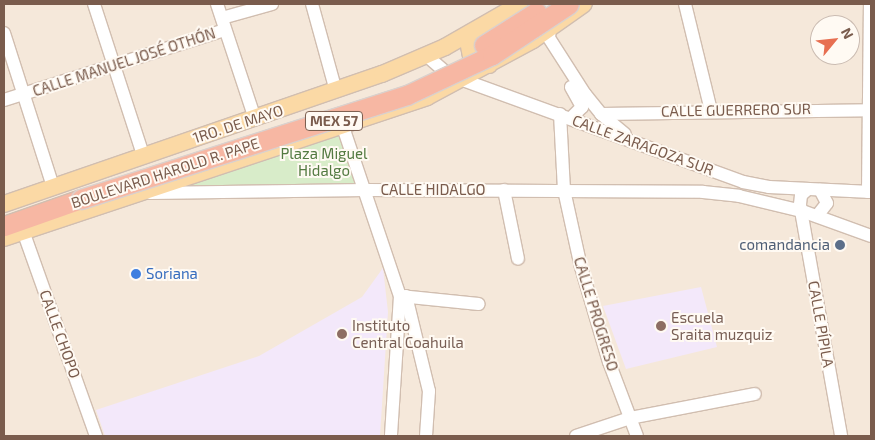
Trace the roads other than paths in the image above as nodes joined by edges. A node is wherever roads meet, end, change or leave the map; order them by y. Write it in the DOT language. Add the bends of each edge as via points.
graph roads {
  1 [pos="94,4"];
  2 [pos="217,4"];
  3 [pos="272,4"];
  4 [pos="312,4"];
  5 [pos="520,4"];
  6 [pos="548,4"];
  7 [pos="569,4"];
  8 [pos="584,4"];
  9 [pos="685,4"];
  10 [pos="870,4"];
  11 [pos="223,24"];
  12 [pos="550,28"];
  13 [pos="4,33"];
  14 [pos="470,33"];
  15 [pos="530,42"];
  16 [pos="427,56"];
  17 [pos="114,65"];
  18 [pos="488,65"];
  19 [pos="462,80"];
  20 [pos="336,91"];
  21 [pos="24,94"];
  22 [pos="4,100"];
  23 [pos="869,110"];
  24 [pos="711,111"];
  25 [pos="601,114"];
  26 [pos="565,116"];
  27 [pos="254,119"];
  28 [pos="343,127"];
  29 [pos="635,141"];
  30 [pos="143,155"];
  31 [pos="53,187"];
  32 [pos="814,189"];
  33 [pos="366,190"];
  34 [pos="504,190"];
  35 [pos="564,190"];
  36 [pos="870,192"];
  37 [pos="80,194"];
  38 [pos="132,195"];
  39 [pos="4,204"];
  40 [pos="802,211"];
  41 [pos="4,214"];
  42 [pos="817,216"];
  43 [pos="4,226"];
  44 [pos="23,231"];
  45 [pos="871,236"];
  46 [pos="4,238"];
  47 [pos="518,259"];
  48 [pos="403,296"];
  49 [pos="479,304"];
  50 [pos="755,394"];
  51 [pos="630,418"];
  52 [pos="96,436"];
  53 [pos="391,436"];
  54 [pos="426,436"];
  55 [pos="576,436"];
  56 [pos="637,436"];
  57 [pos="841,436"];
  1 -- 17 [label="street"];
  2 -- 11 [label="street"];
  3 -- 11 [label="street, CALLE MANUEL JOSÉ OTHÓN"];
  4 -- 20 [label="street"];
  5 -- 14 [label="main road, 1RO. DE MAYO"];
  6 -- 37 [label="highway, BOULEVARD HAROLD R. PAPE / MEX 57, bridge" via="488,43 384,91"];
  7 -- 37 [label="highway, BOULEVARD HAROLD R. PAPE / MEX 57, bridge" via="492,55 407,95"];
  8 -- 12 [label="main road"];
  9 -- 24 [label="street"];
  10 -- 23 [label="street"];
  11 -- 17 [label="street, CALLE MANUEL JOSÉ OTHÓN"];
  11 -- 27 [label="street"];
  12 -- 15 [label="main road"];
  12 -- 25 [label="street" via="549,38"];
  13 -- 21 [label="street"];
  14 -- 16 [label="main road, 1RO. DE MAYO"];
  14 -- 18 [label="main road" via="471,56 482,65"];
  15 -- 18 [label="main road"];
  15 -- 26 [label="street" via="543,44 576,95 581,110"];
  16 -- 19 [label="street, CALLE ZARAGOZA SUR" via="448,74"];
  16 -- 20 [label="main road, 1RO. DE MAYO"];
  17 -- 21 [label="street, CALLE MANUEL JOSÉ OTHÓN"];
  17 -- 30 [label="street"];
  18 -- 19 [label="main road"];
  19 -- 26 [label="street, CALLE ZARAGOZA SUR"];
  19 -- 28 [label="main road"];
  20 -- 27 [label="main road, 1RO. DE MAYO"];
  21 -- 22 [label="street, CALLE MANUEL JOSÉ OTHÓN"];
  21 -- 31 [label="street"];
  23 -- 24 [label="street, CALLE GUERRERO SUR"];
  23 -- 36 [label="street"];
  24 -- 25 [label="street, CALLE GUERRERO SUR"];
  25 -- 29 [label="street"];
  26 -- 29 [label="street, CALLE ZARAGOZA SUR"];
  26 -- 35 [label="street, CALLE PROGRESO"];
  27 -- 30 [label="main road, 1RO. DE MAYO"];
  28 -- 33 [label="street"];
  28 -- 38 [label="main road"];
  29 -- 32 [label="street, CALLE ZARAGOZA SUR" via="751,184"];
  30 -- 31 [label="main road, 1RO. DE MAYO"];
  31 -- 39 [label="main road, 1RO. DE MAYO"];
  32 -- 36 [label="street, CALLE ZARAGOZA SUR"];
  32 -- 40 [label="street" via="800,198"];
  32 -- 42 [label="street" via="827,203"];
  33 -- 34 [label="street, CALLE HIDALGO"];
  33 -- 38 [label="street, CALLE HIDALGO"];
  33 -- 48 [label="street"];
  34 -- 35 [label="street, CALLE HIDALGO"];
  34 -- 47 [label="street"];
  35 -- 40 [label="street, CALLE HIDALGO" via="703,192 739,196"];
  35 -- 51 [label="street, CALLE PROGRESO" via="590,301"];
  37 -- 41 [label="highway, BOULEVARD HAROLD R. PAPE / MEX 57"];
  37 -- 43 [label="highway, BOULEVARD HAROLD R. PAPE / MEX 57"];
  38 -- 44 [label="main road"];
  40 -- 42 [label="street, CALLE HIDALGO"];
  40 -- 57 [label="street, CALLE PÍPILA"];
  42 -- 45 [label="street, CALLE HIDALGO"];
  44 -- 46 [label="main road"];
  44 -- 52 [label="street, CALLE CHOPO"];
  48 -- 49 [label="street"];
  48 -- 53 [label="street"];
  48 -- 54 [label="street" via="429,391"];
  50 -- 51 [label="street"];
  51 -- 55 [label="street"];
  51 -- 56 [label="street, CALLE PROGRESO"];
}
